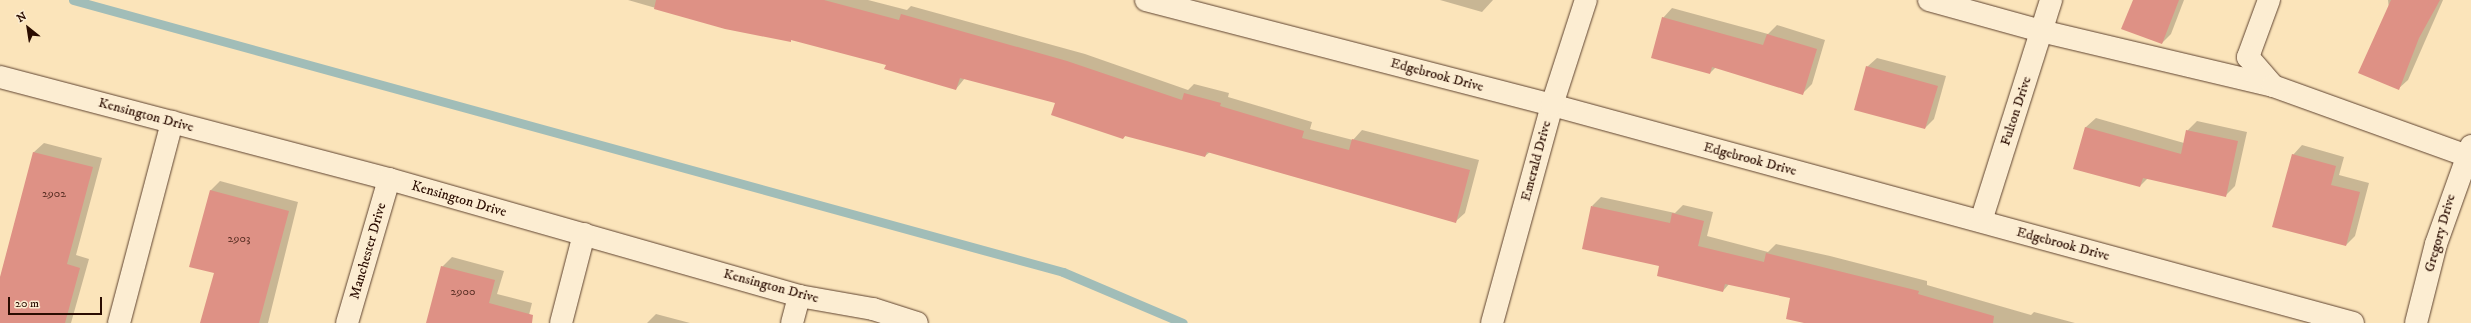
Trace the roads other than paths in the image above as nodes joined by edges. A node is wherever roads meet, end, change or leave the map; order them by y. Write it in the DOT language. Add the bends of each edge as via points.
graph roads {
  1 [pos="1146,0"];
  2 [pos="1586,0"];
  3 [pos="1929,0"];
  4 [pos="2051,0"];
  5 [pos="2269,0"];
  6 [pos="2041,31"];
  7 [pos="0,77"];
  8 [pos="2273,86"];
  9 [pos="1552,105"];
  10 [pos="172,122"];
  11 [pos="2469,151"];
  12 [pos="389,179"];
  13 [pos="1981,221"];
  14 [pos="584,234"];
  15 [pos="799,296"];
  16 [pos="1495,322"];
  17 [pos="119,323"];
  18 [pos="347,323"];
  19 [pos="561,323"];
  20 [pos="792,323"];
  21 [pos="917,323"];
  22 [pos="2353,323"];
  23 [pos="2416,323"];
  1 -- 9 [label="street, Edgebrook Drive"];
  2 -- 9 [label="street, Emerald Drive"];
  3 -- 6 [label="street"];
  4 -- 6 [label="street, Fulton Drive"];
  5 -- 8 [label="street" via="2248,57"];
  6 -- 8 [label="street"];
  6 -- 13 [label="street, Fulton Drive"];
  7 -- 10 [label="street, Kensington Drive"];
  8 -- 11 [label="street"];
  9 -- 13 [label="street, Edgebrook Drive"];
  9 -- 16 [label="street, Emerald Drive"];
  10 -- 12 [label="street, Kensington Drive"];
  10 -- 17 [label="street"];
  11 -- 23 [label="street, Gregory Drive" via="2436,244"];
  12 -- 14 [label="street, Kensington Drive"];
  12 -- 18 [label="street, Manchester Drive"];
  13 -- 22 [label="street, Edgebrook Drive"];
  14 -- 15 [label="street, Kensington Drive"];
  14 -- 19 [label="street"];
  15 -- 20 [label="street"];
  15 -- 21 [label="street, Kensington Drive" via="873,309"];
}
